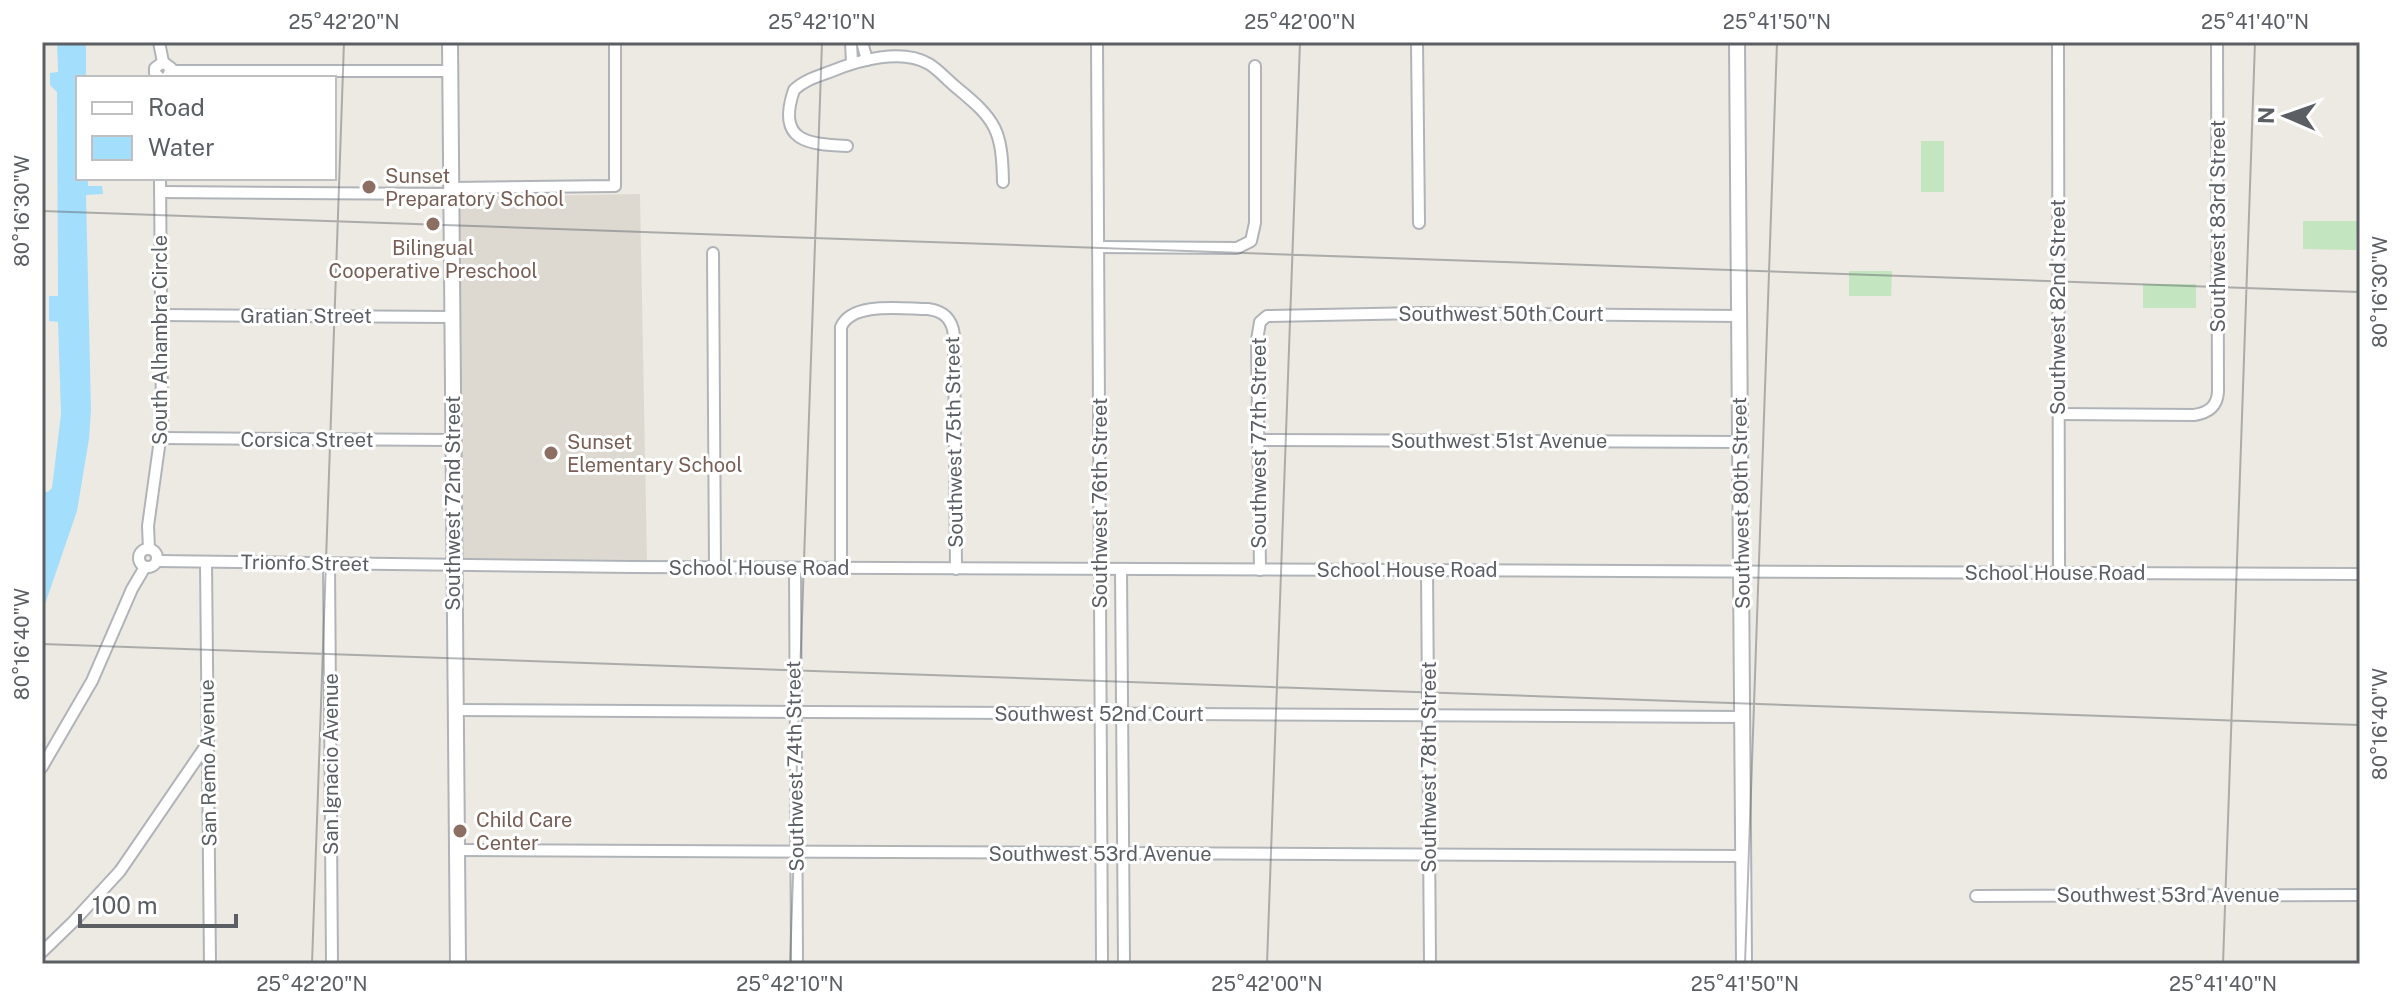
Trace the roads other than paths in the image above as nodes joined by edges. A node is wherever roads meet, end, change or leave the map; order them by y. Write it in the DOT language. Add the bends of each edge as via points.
graph roads {
  1 [pos="159,42"];
  2 [pos="450,42"];
  3 [pos="615,42"];
  4 [pos="851,42"];
  5 [pos="862,42"];
  6 [pos="1097,42"];
  7 [pos="1417,42"];
  8 [pos="1737,42"];
  9 [pos="2058,42"];
  10 [pos="2217,42"];
  11 [pos="867,60"];
  12 [pos="852,63"];
  13 [pos="1255,66"];
  14 [pos="167,70"];
  15 [pos="450,71"];
  16 [pos="158,76"];
  17 [pos="847,146"];
  18 [pos="160,180"];
  19 [pos="1003,182"];
  20 [pos="452,191"];
  21 [pos="160,192"];
  22 [pos="1419,223"];
  23 [pos="1098,247"];
  24 [pos="713,253"];
  25 [pos="161,315"];
  26 [pos="1739,316"];
  27 [pos="452,317"];
  28 [pos="1263,318"];
  29 [pos="2059,414"];
  30 [pos="161,438"];
  31 [pos="453,440"];
  32 [pos="1258,440"];
  33 [pos="1740,442"];
  34 [pos="149,549"];
  35 [pos="157,561"];
  36 [pos="206,562"];
  37 [pos="329,564"];
  38 [pos="454,565"];
  39 [pos="145,567"];
  40 [pos="715,568"];
  41 [pos="795,568"];
  42 [pos="841,568"];
  43 [pos="956,569"];
  44 [pos="1100,569"];
  45 [pos="1121,569"];
  46 [pos="1260,570"];
  47 [pos="1427,570"];
  48 [pos="1741,572"];
  49 [pos="2059,573"];
  50 [pos="2360,574"];
  51 [pos="455,710"];
  52 [pos="794,712"];
  53 [pos="1099,714"];
  54 [pos="1123,714"];
  55 [pos="1429,716"];
  56 [pos="1743,717"];
  57 [pos="208,743"];
  58 [pos="42,767"];
  59 [pos="457,850"];
  60 [pos="796,851"];
  61 [pos="1102,854"];
  62 [pos="1123,854"];
  63 [pos="1429,855"];
  64 [pos="1743,856"];
  65 [pos="2360,895"];
  66 [pos="1976,896"];
  67 [pos="42,952"];
  68 [pos="209,963"];
  69 [pos="332,964"];
  70 [pos="458,964"];
  71 [pos="797,964"];
  72 [pos="1102,964"];
  73 [pos="1124,964"];
  74 [pos="1430,964"];
  75 [pos="1744,964"];
  1 -- 14 [label="street"];
  2 -- 15 [label="street, Southwest 72nd Street"];
  3 -- 20 [label="street" via="615,186"];
  4 -- 12 [label="street"];
  5 -- 11 [label="street"];
  6 -- 23 [label="street, Southwest 76th Street"];
  7 -- 22 [label="street"];
  8 -- 26 [label="street, Southwest 80th Street"];
  9 -- 29 [label="street, Southwest 82nd Street"];
  10 -- 29 [label="street, Southwest 83rd Street" via="2218,392 2212,409 2194,415"];
  11 -- 12 [label="street"];
  11 -- 19 [label="street" via="916,58 979,105 1002,147"];
  12 -- 17 [label="street" via="796,88 791,97 793,130 801,140"];
  13 -- 23 [label="street" via="1251,241 1237,248"];
  14 -- 15 [label="street"];
  14 -- 16 [label="street" via="155,68"];
  15 -- 20 [label="street, Southwest 72nd Street"];
  18 -- 21 [label="street, South Alhambra Circle"];
  20 -- 21 [label="street"];
  20 -- 27 [label="street, Southwest 72nd Street"];
  21 -- 25 [label="street, South Alhambra Circle"];
  23 -- 44 [label="street, Southwest 76th Street"];
  24 -- 40 [label="street"];
  25 -- 27 [label="street, Gratian Street"];
  25 -- 30 [label="street, South Alhambra Circle"];
  26 -- 28 [label="street, Southwest 50th Court" via="1407,313"];
  26 -- 33 [label="street, Southwest 80th Street"];
  27 -- 31 [label="street, Southwest 72nd Street"];
  28 -- 32 [label="street, Southwest 77th Street" via="1257,340"];
  29 -- 49 [label="street, Southwest 82nd Street"];
  30 -- 31 [label="street, Corsica Street"];
  30 -- 34 [label="street, South Alhambra Circle"];
  31 -- 38 [label="street, Southwest 72nd Street"];
  32 -- 33 [label="street, Southwest 51st Avenue"];
  32 -- 46 [label="street, Southwest 77th Street"];
  33 -- 48 [label="street, Southwest 80th Street"];
  34 -- 35 [label="street"];
  34 -- 39 [label="street" via="138,556"];
  35 -- 36 [label="street, Trionfo Street"];
  35 -- 39 [label="street"];
  36 -- 37 [label="street, Trionfo Street"];
  36 -- 57 [label="street, San Remo Avenue"];
  37 -- 38 [label="street, Trionfo Street"];
  37 -- 69 [label="street, San Ignacio Avenue"];
  38 -- 40 [label="street, School House Road"];
  38 -- 51 [label="street, Southwest 72nd Street"];
  39 -- 58 [label="street" via="92,681"];
  40 -- 41 [label="street, School House Road"];
  41 -- 42 [label="street, School House Road"];
  41 -- 52 [label="street, Southwest 74th Street"];
  42 -- 43 [label="street, School House Road"];
  42 -- 43 [label="street, Southwest 75th Street" via="843,322 859,310 928,309 948,317 955,343"];
  43 -- 44 [label="street, School House Road"];
  44 -- 45 [label="street, School House Road"];
  44 -- 53 [label="street, Southwest 76th Street"];
  45 -- 46 [label="street, School House Road"];
  45 -- 54 [label="street, Southwest 76th Street"];
  46 -- 47 [label="street, School House Road"];
  47 -- 48 [label="street, School House Road"];
  47 -- 55 [label="street, Southwest 78th Street"];
  48 -- 49 [label="street, School House Road"];
  48 -- 56 [label="street, Southwest 80th Street"];
  49 -- 50 [label="street, School House Road"];
  51 -- 52 [label="street, Southwest 52nd Court"];
  51 -- 59 [label="street, Southwest 72nd Street"];
  52 -- 53 [label="street, Southwest 52nd Court"];
  52 -- 60 [label="street, Southwest 74th Street"];
  53 -- 54 [label="street, Southwest 52nd Court"];
  53 -- 61 [label="street, Southwest 76th Street"];
  54 -- 55 [label="street, Southwest 52nd Court"];
  54 -- 62 [label="street, Southwest 76th Street"];
  55 -- 56 [label="street, Southwest 52nd Court"];
  55 -- 63 [label="street, Southwest 78th Street"];
  56 -- 64 [label="street, Southwest 80th Street"];
  57 -- 67 [label="street" via="120,871"];
  57 -- 68 [label="street, San Remo Avenue"];
  59 -- 60 [label="street, Southwest 53rd Avenue"];
  59 -- 70 [label="street, Southwest 72nd Street"];
  60 -- 61 [label="street, Southwest 53rd Avenue"];
  60 -- 71 [label="street, Southwest 74th Street"];
  61 -- 62 [label="street, Southwest 53rd Avenue"];
  61 -- 72 [label="street, Southwest 76th Street"];
  62 -- 63 [label="street, Southwest 53rd Avenue"];
  62 -- 73 [label="street, Southwest 76th Street"];
  63 -- 64 [label="street, Southwest 53rd Avenue"];
  63 -- 74 [label="street, Southwest 78th Street"];
  64 -- 75 [label="street, Southwest 80th Street"];
  65 -- 66 [label="street, Southwest 53rd Avenue"];
}
